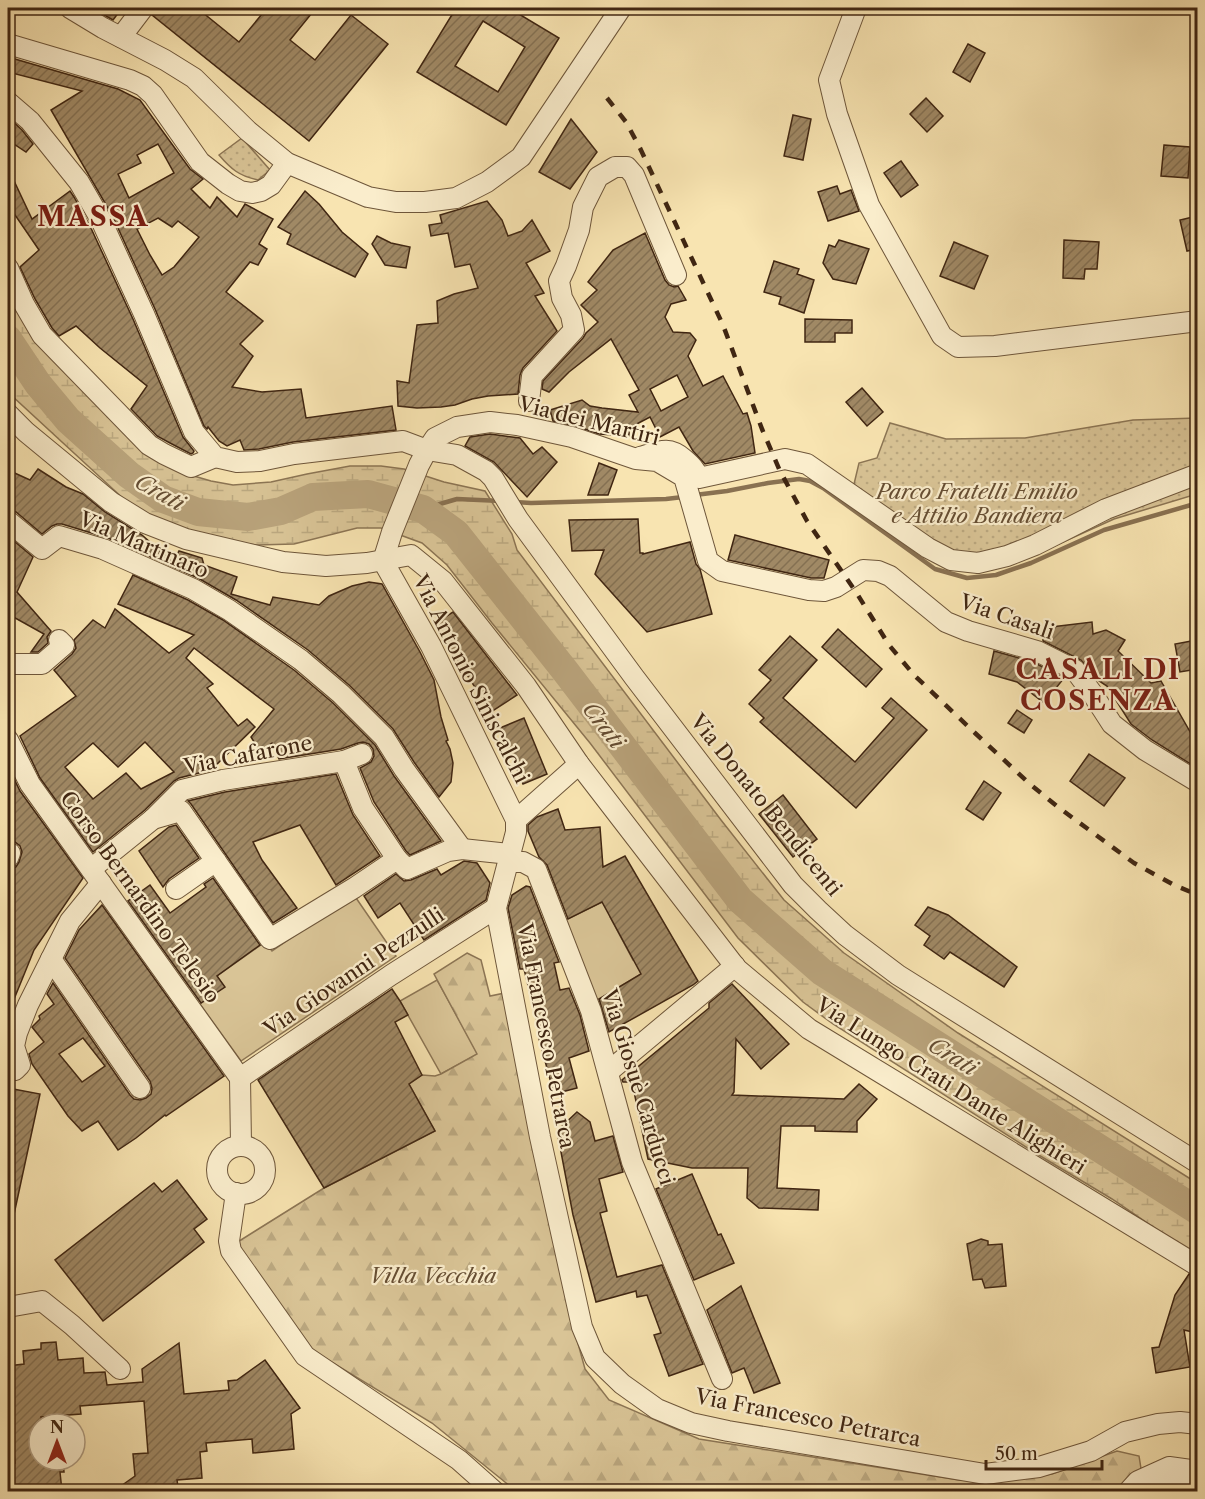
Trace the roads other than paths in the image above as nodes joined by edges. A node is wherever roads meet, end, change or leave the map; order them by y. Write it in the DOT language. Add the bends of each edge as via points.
graph roads {
  1 [pos="70,8"];
  2 [pos="143,8"];
  3 [pos="621,8"];
  4 [pos="856,8"];
  5 [pos="121,37"];
  6 [pos="8,44"];
  7 [pos="8,102"];
  8 [pos="287,163"];
  9 [pos="8,268"];
  10 [pos="676,274"];
  11 [pos="1197,321"];
  12 [pos="529,401"];
  13 [pos="8,414"];
  14 [pos="215,457"];
  15 [pos="423,458"];
  16 [pos="636,459"];
  17 [pos="1197,474"];
  18 [pos="8,521"];
  19 [pos="383,561"];
  20 [pos="708,561"];
  21 [pos="59,640"];
  22 [pos="8,664"];
  23 [pos="8,740"];
  24 [pos="579,764"];
  25 [pos="1197,782"];
  26 [pos="153,819"];
  27 [pos="516,820"];
  28 [pos="462,849"];
  29 [pos="509,858"];
  30 [pos="397,859"];
  31 [pos="216,861"];
  32 [pos="96,876"];
  33 [pos="176,889"];
  34 [pos="496,908"];
  35 [pos="51,958"];
  36 [pos="735,966"];
  37 [pos="8,1066"];
  38 [pos="608,1072"];
  39 [pos="240,1078"];
  40 [pos="140,1088"];
  41 [pos="241,1145"];
  42 [pos="1197,1163"];
  43 [pos="236,1193"];
  44 [pos="1197,1266"];
  45 [pos="8,1307"];
  46 [pos="120,1369"];
  47 [pos="722,1380"];
  48 [pos="1197,1424"];
  49 [pos="1197,1471"];
  50 [pos="1197,1483"];
  51 [pos="495,1491"];
  52 [pos="1128,1491"];
  53 [pos="1152,1491"];
  1 -- 5 [label="street"];
  2 -- 5 [label="street"];
  3 -- 8 [label="street" via="521,157 487,182 456,198 396,202 368,197"];
  4 -- 11 [label="street" via="829,80 837,114 869,205 942,336 958,347 995,346"];
  5 -- 8 [label="street" via="194,78"];
  6 -- 8 [label="street" via="143,86 200,162 240,191 261,191 271,185"];
  7 -- 14 [label="street" via="30,121 72,173 101,220 194,432"];
  9 -- 14 [label="street" via="42,335 149,445 191,467"];
  10 -- 12 [label="street" via="634,175 627,167 615,167 598,177 583,207 579,231 559,281 574,330 532,376"];
  13 -- 19 [label="street" via="111,502 166,532 283,562 326,566"];
  14 -- 15 [label="street" via="237,462 260,461 403,441"];
  15 -- 16 [label="street, Via dei Martiri" via="435,438 458,427 490,422 572,438"];
  15 -- 19 [label="street"];
  15 -- 42 [label="street, Via Donato Bendicenti" via="457,455 493,478 518,519 634,677 793,885 845,935 898,975"];
  16 -- 17 [label="street" via="670,450 694,466 699,478 785,459 807,464 928,548 951,560 978,563 1035,545 1106,509"];
  16 -- 20 [label="street, Via dei Martiri" via="657,461 684,477"];
  18 -- 28 [label="street, Via Martinaro" via="42,549 59,536 103,549 193,589 302,660 384,737"];
  19 -- 24 [label="street, Via Lungo Crati Dante Alighieri" via="411,555 443,581 526,686"];
  19 -- 27 [label="street, Via Antonio Siniscalchi" via="432,646"];
  20 -- 25 [label="street, Via Casali" via="722,571 809,590 836,587 863,570 890,576 946,622 1037,651 1075,670 1112,724"];
  21 -- 22 [label="street" via="64,645 42,664"];
  23 -- 32 [label="street, Corso Bernardino Telesio" via="30,784"];
  24 -- 27 [label="street"];
  24 -- 36 [label="street, Via Lungo Crati Dante Alighieri"];
  26 -- 30 [label="street, Via Cafarone" via="182,790 353,758 363,808"];
  26 -- 31 [label="street" via="181,811"];
  26 -- 32 [label="street, Via Cafarone"];
  27 -- 29 [label="street"];
  28 -- 29 [label="street"];
  28 -- 30 [label="street" via="407,869"];
  29 -- 34 [label="street"];
  29 -- 38 [label="street, Via Giosuè Carducci" via="536,869 591,1011"];
  30 -- 31 [label="street" via="270,939"];
  31 -- 33 [label="street"];
  32 -- 35 [label="street, Via Cafarone"];
  32 -- 39 [label="street, Corso Bernardino Telesio"];
  34 -- 39 [label="street, Via Giovanni Pezzulli"];
  34 -- 48 [label="street, Via Francesco Petrarca" via="582,1327 595,1358 622,1384 657,1408 691,1423 985,1474 1039,1467 1091,1451 1125,1432 1158,1424"];
  35 -- 37 [label="street, Via Cafarone" via="17,1034 14,1046 20,1065 15,1070"];
  35 -- 40 [label="street"];
  36 -- 38 [label="street"];
  36 -- 44 [label="street, Via Lungo Crati Dante Alighieri" via="809,1029"];
  38 -- 47 [label="street, Via Giosuè Carducci" via="632,1162"];
  39 -- 41 [label="street"];
  41 -- 43 [label="street" via="224,1152 217,1167 220,1182"];
  41 -- 43 [label="street" via="260,1154 266,1168 255,1190"];
  43 -- 51 [label="street" via="231,1251 305,1356 459,1460"];
  45 -- 46 [label="street" via="42,1301"];
  49 -- 52 [label="street" via="1169,1467 1138,1481"];
  50 -- 53 [label="street" via="1174,1483"];
}
